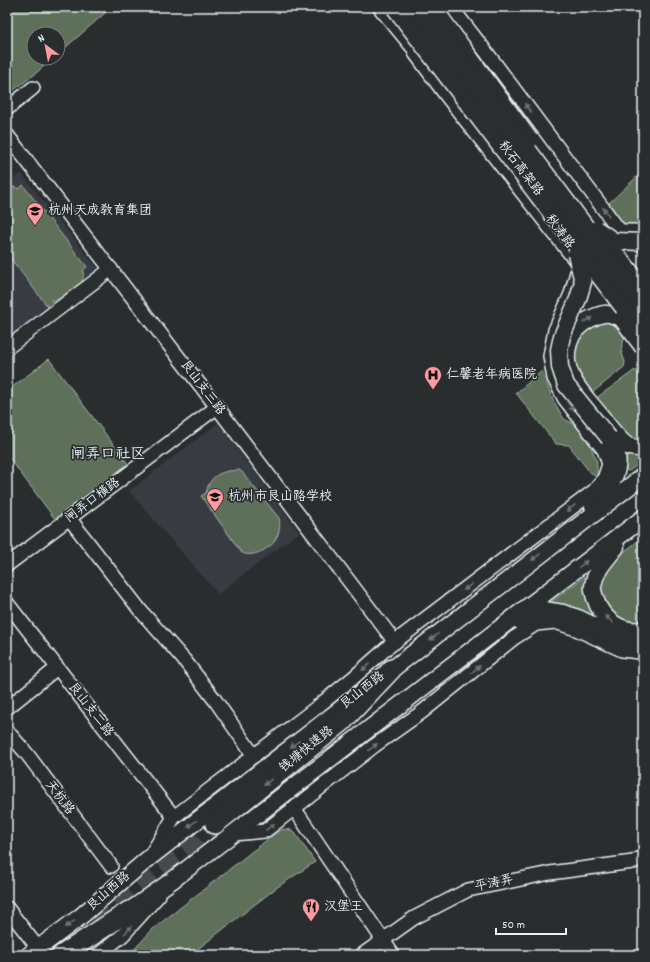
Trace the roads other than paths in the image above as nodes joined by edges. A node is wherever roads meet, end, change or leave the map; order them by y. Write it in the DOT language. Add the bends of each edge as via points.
graph roads {
  1 [pos="381,7"];
  2 [pos="396,7"];
  3 [pos="417,7"];
  4 [pos="433,7"];
  5 [pos="451,7"];
  6 [pos="33,88"];
  7 [pos="7,109"];
  8 [pos="7,135"];
  9 [pos="11,148"];
  10 [pos="596,229"];
  11 [pos="620,231"];
  12 [pos="643,232"];
  13 [pos="643,242"];
  14 [pos="577,259"];
  15 [pos="111,269"];
  16 [pos="643,287"];
  17 [pos="643,296"];
  18 [pos="643,306"];
  19 [pos="624,320"];
  20 [pos="643,330"];
  21 [pos="643,347"];
  22 [pos="7,348"];
  23 [pos="643,356"];
  24 [pos="217,407"];
  25 [pos="643,448"];
  26 [pos="643,476"];
  27 [pos="70,518"];
  28 [pos="638,522"];
  29 [pos="567,533"];
  30 [pos="7,565"];
  31 [pos="7,603"];
  32 [pos="643,629"];
  33 [pos="497,631"];
  34 [pos="643,638"];
  35 [pos="395,642"];
  36 [pos="643,651"];
  37 [pos="57,668"];
  38 [pos="392,669"];
  39 [pos="7,708"];
  40 [pos="7,731"];
  41 [pos="254,756"];
  42 [pos="294,808"];
  43 [pos="174,817"];
  44 [pos="215,824"];
  45 [pos="233,834"];
  46 [pos="643,857"];
  47 [pos="149,858"];
  48 [pos="110,866"];
  49 [pos="174,879"];
  50 [pos="7,908"];
  51 [pos="129,911"];
  52 [pos="383,939"];
  53 [pos="34,952"];
  54 [pos="62,955"];
  55 [pos="80,955"];
  56 [pos="98,955"];
  57 [pos="362,955"];
  58 [pos="393,955"];
  1 -- 14 [label="main road, 秋涛路" via="455,95"];
  2 -- 20 [label="highway, 秋石高架路, bridge"];
  3 -- 18 [label="highway, 秋石高架路, bridge"];
  4 -- 10 [label="main road, bridge"];
  11 -- 5 [label="street, one-way"];
  6 -- 7 [label="street"];
  8 -- 9 [label="street, 艮山支三路"];
  9 -- 15 [label="street, 艮山支三路"];
  10 -- 13 [label="main road, bridge" via="614,241"];
  10 -- 16 [label="main road, bridge"];
  11 -- 12 [label="street"];
  11 -- 14 [label="street"];
  11 -- 17 [label="street" via="623,270"];
  14 -- 18 [label="street" via="618,271"];
  14 -- 19 [label="main road, 秋涛路, bridge"];
  14 -- 29 [label="main road, bridge" via="583,282 562,336 559,350 560,367 566,385 609,438 617,454 618,467 606,491"];
  14 -- 35 [label="street, one-way" via="571,294 555,330 550,356 554,378 564,398 604,450 609,464 604,478 594,491"];
  15 -- 22 [label="street"];
  15 -- 24 [label="street, 艮山支三路"];
  19 -- 21 [label="main road, 秋涛路, bridge"];
  25 -- 19 [label="main road, one-way" via="629,447 614,433 573,380 567,366 566,351 571,335 584,322 599,315 612,313"];
  20 -- 23 [label="street" via="638,334"];
  24 -- 27 [label="street, 闸弄口横路"];
  24 -- 35 [label="street, 艮山支三路"];
  26 -- 29 [label="main road, 艮山西路"];
  27 -- 30 [label="street, 闸弄口横路"];
  27 -- 41 [label="street" via="140,610 215,700"];
  32 -- 28 [label="main road, one-way" via="626,629 610,622 598,606 592,587 597,570"];
  33 -- 28 [label="main road, one-way"];
  29 -- 38 [label="main road, 艮山西路, one-way"];
  31 -- 37 [label="street, 艮山支二路"];
  33 -- 34 [label="main road" via="544,610 578,618 617,638"];
  33 -- 45 [label="main road"];
  35 -- 41 [label="street, one-way"];
  42 -- 36 [label="street, one-way" via="422,712 514,638 536,624 555,622 622,650"];
  37 -- 39 [label="street"];
  37 -- 43 [label="street, 艮山支二路"];
  38 -- 44 [label="highway, 钱塘快速路, one-way" via="342,722"];
  38 -- 47 [label="main road, 艮山西路, one-way"];
  40 -- 48 [label="street, 天杭路"];
  41 -- 43 [label="street"];
  45 -- 42 [label="street, one-way" via="265,831"];
  42 -- 52 [label="street"];
  43 -- 47 [label="street"];
  45 -- 49 [label="main road"];
  46 -- 52 [label="street, 平涛弄" via="633,862 550,873 468,890 414,918"];
  47 -- 53 [label="main road, 艮山西路, one-way" via="80,917"];
  49 -- 51 [label="main road"];
  56 -- 49 [label="street, one-way" via="123,935"];
  50 -- 53 [label="street"];
  51 -- 54 [label="highway"];
  51 -- 55 [label="main road"];
  52 -- 57 [label="street, 平涛弄"];
  52 -- 58 [label="street"];
}
